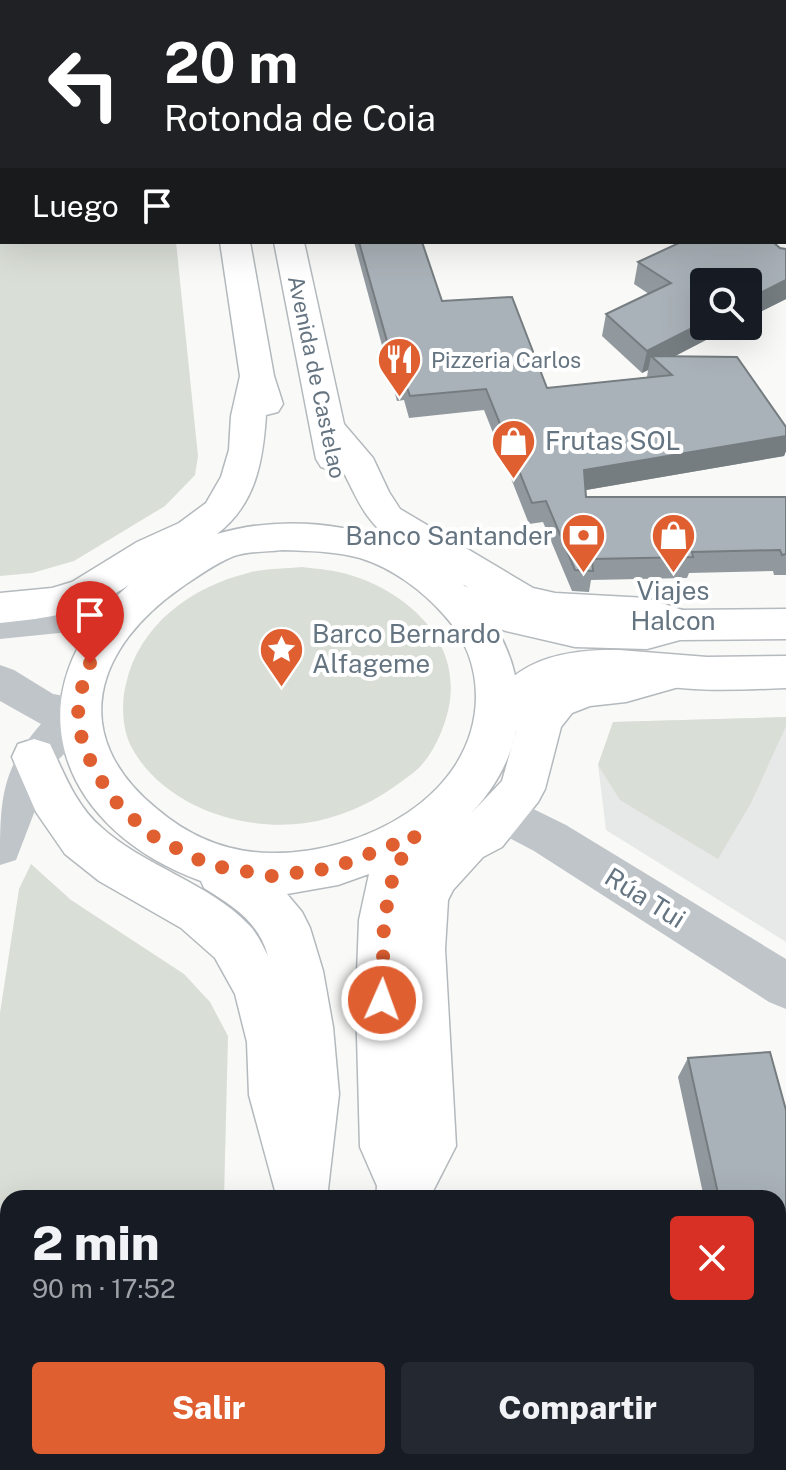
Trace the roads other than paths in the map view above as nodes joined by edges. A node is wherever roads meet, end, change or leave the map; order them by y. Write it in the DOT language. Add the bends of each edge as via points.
graph roads {
  1 [pos="235,244"];
  2 [pos="289,244"];
  3 [pos="257,376"];
  4 [pos="331,431"];
  5 [pos="223,545"];
  6 [pos="376,549"];
  7 [pos="458,599"];
  8 [pos="130,604"];
  9 [pos="0,608"];
  10 [pos="786,624"];
  11 [pos="0,625"];
  12 [pos="680,625"];
  13 [pos="678,672"];
  14 [pos="786,672"];
  15 [pos="0,681"];
  16 [pos="0,708"];
  17 [pos="78,713"];
  18 [pos="495,727"];
  19 [pos="34,757"];
  20 [pos="503,813"];
  21 [pos="415,836"];
  22 [pos="0,846"];
  23 [pos="209,865"];
  24 [pos="786,986"];
  25 [pos="301,1190"];
  26 [pos="302,1190"];
  27 [pos="404,1190"];
  28 [pos="406,1190"];
  1 -- 3 [label="main road"];
  2 -- 4 [label="main road, Avenida de Castelao"];
  3 -- 5 [label="main road" via="272,421 266,490 243,526"];
  3 -- 9 [label="main road" via="243,464 220,512 86,593 52,603"];
  4 -- 6 [label="main road, Avenida de Castelao" via="337,484 353,521"];
  4 -- 12 [label="main road" via="360,467 387,518 487,581 522,600 555,608 647,613"];
  5 -- 6 [label="main road" via="282,537 330,539"];
  5 -- 8 [label="main road"];
  6 -- 7 [label="main road" via="419,569"];
  7 -- 12 [label="main road" via="575,632 647,634"];
  7 -- 18 [label="main road" via="488,643 499,695"];
  8 -- 11 [label="street" via="69,618"];
  8 -- 17 [label="main road" via="98,645"];
  10 -- 12 [label="main road"];
  13 -- 14 [label="main road"];
  13 -- 18 [label="main road" via="583,666 549,676 522,691"];
  13 -- 20 [label="main road" via="557,701 541,721 522,789"];
  15 -- 17 [label="street" via="45,709"];
  16 -- 19 [label="street" via="30,738"];
  17 -- 19 [label="street"];
  17 -- 23 [label="main road" via="83,747 110,796 149,834"];
  18 -- 21 [label="main road" via="465,789"];
  19 -- 22 [label="street"];
  19 -- 25 [label="main road" via="52,799 82,840 198,913 233,942 259,988 273,1042 276,1095"];
  20 -- 24 [label="street, Rúa Tui"];
  20 -- 28 [label="main road" via="435,876 424,900 420,964 428,1146"];
  21 -- 23 [label="main road" via="333,868 272,876"];
  21 -- 27 [label="main road" via="394,871 384,920 388,1147"];
  23 -- 26 [label="main road" via="258,896 285,928 298,971 312,1094"];
}
